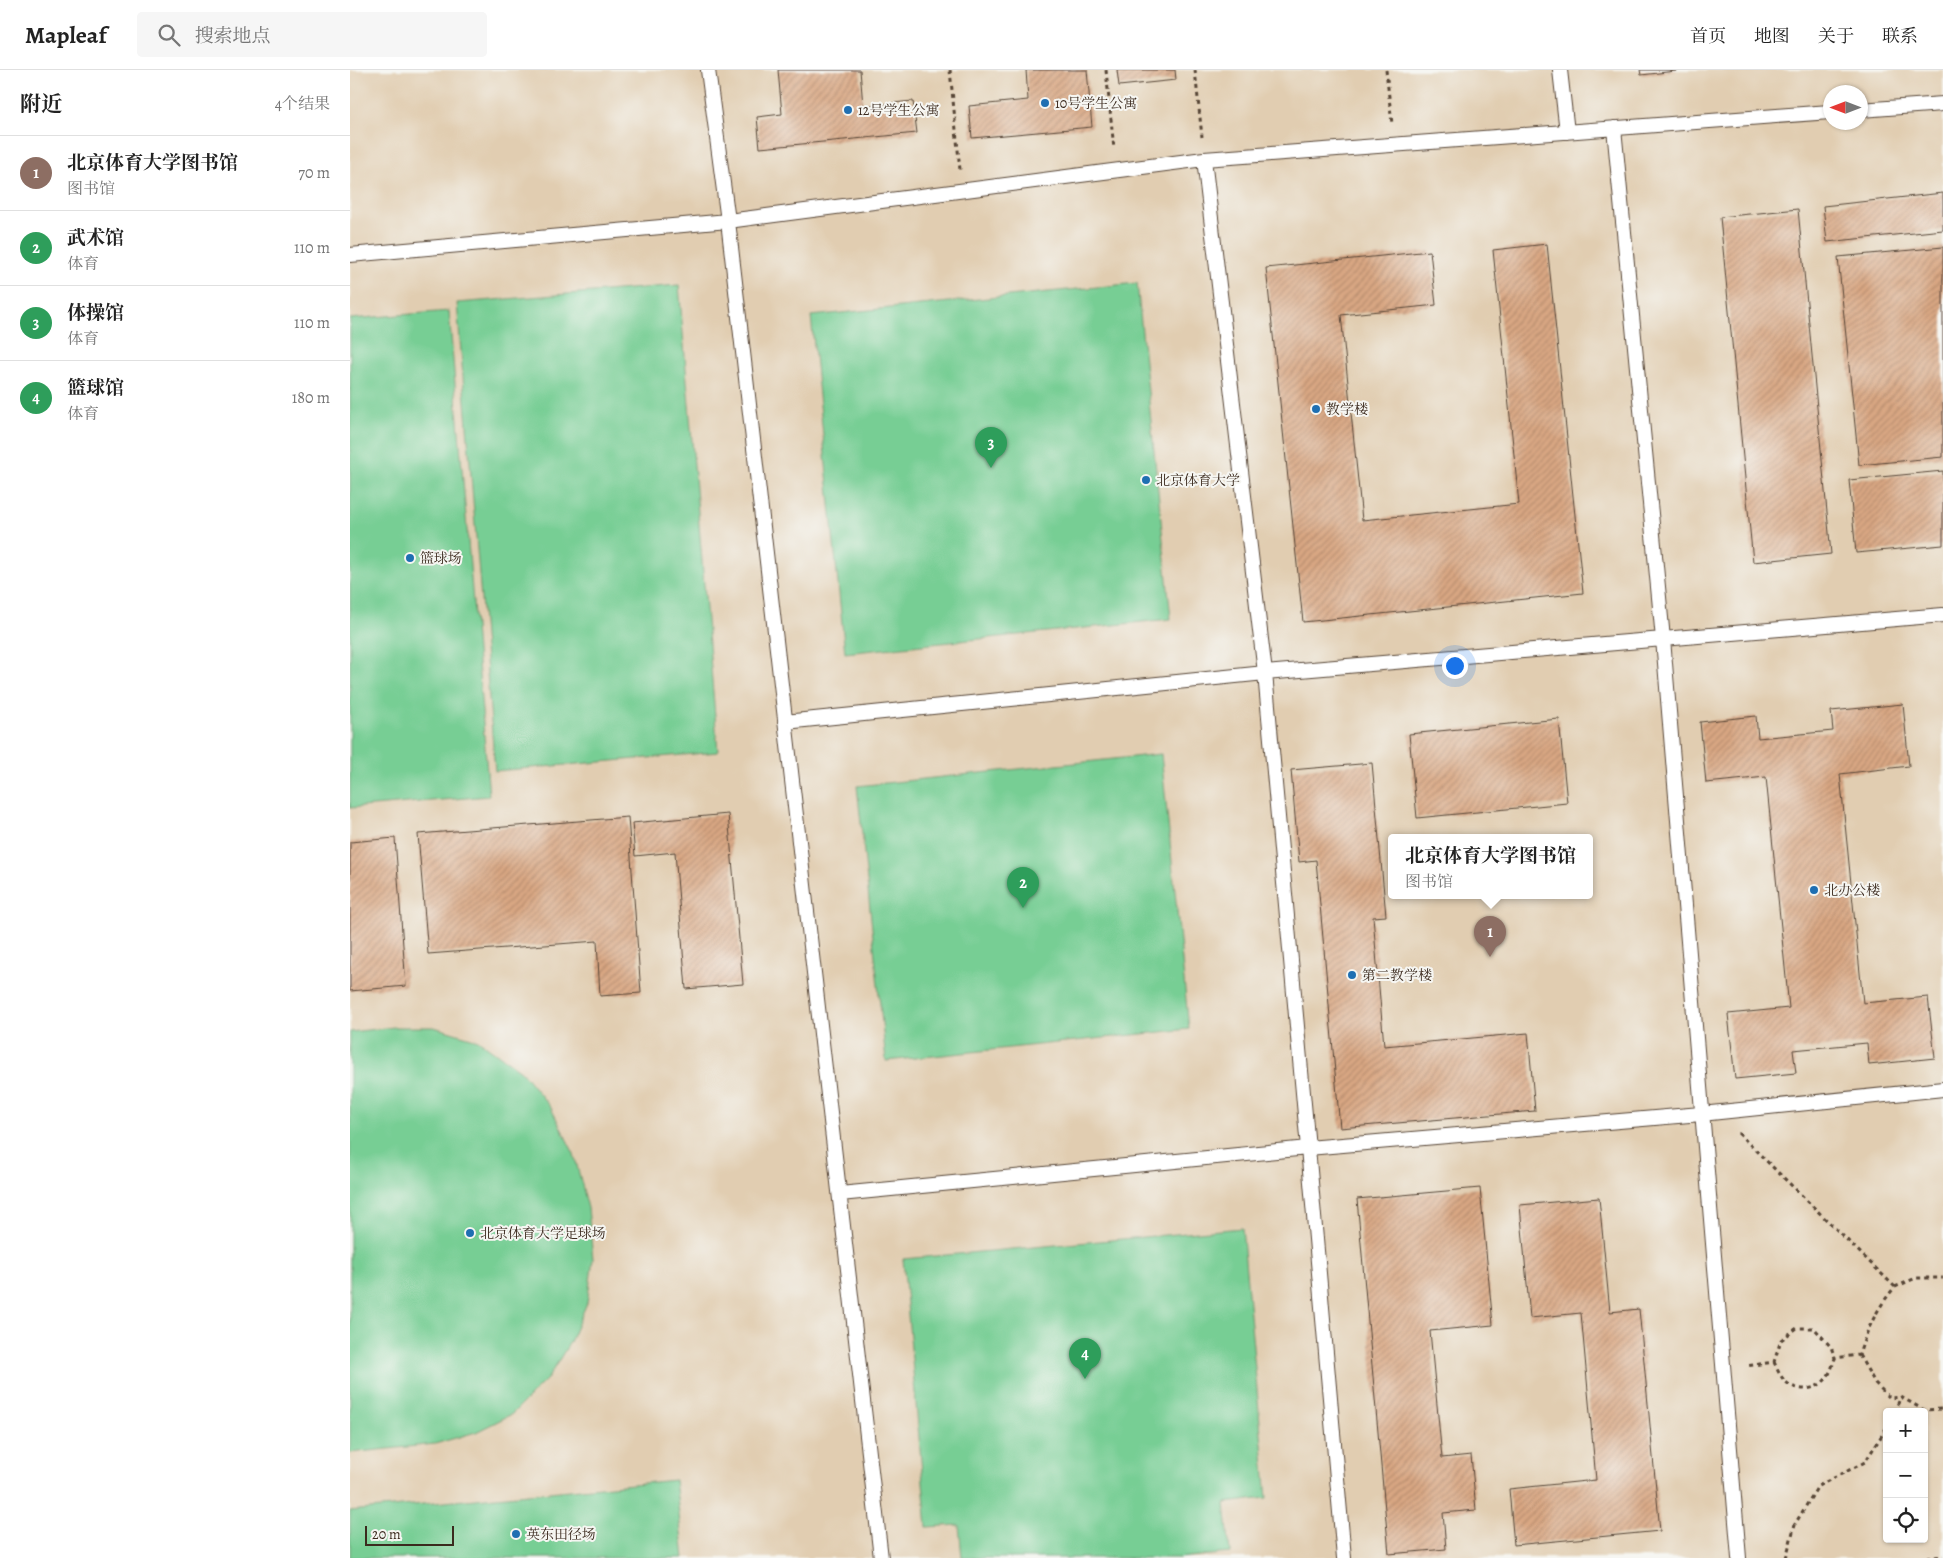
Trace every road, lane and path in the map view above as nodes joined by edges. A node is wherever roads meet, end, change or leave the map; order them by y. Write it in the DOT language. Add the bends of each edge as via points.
graph roads {
  1 [pos="708,70"];
  2 [pos="950,70"];
  3 [pos="1106,70"];
  4 [pos="1195,70"];
  5 [pos="1386,70"];
  6 [pos="1560,70"];
  7 [pos="1943,104"];
  8 [pos="1868,109"];
  9 [pos="1823,113"];
  10 [pos="1614,128"];
  11 [pos="1567,132"];
  12 [pos="1394,145"];
  13 [pos="1204,159"];
  14 [pos="1117,171"];
  15 [pos="962,191"];
  16 [pos="728,221"];
  17 [pos="350,255"];
  18 [pos="1943,616"];
  19 [pos="1662,639"];
  20 [pos="1265,673"];
  21 [pos="785,722"];
  22 [pos="1943,1089"];
  23 [pos="1716,1112"];
  24 [pos="1701,1114"];
  25 [pos="1308,1148"];
  26 [pos="840,1194"];
  27 [pos="1943,1278"];
  28 [pos="1895,1287"];
  29 [pos="1859,1355"];
  30 [pos="1835,1358"];
  31 [pos="1774,1362"];
  32 [pos="1723,1369"];
  33 [pos="1901,1397"];
  34 [pos="1896,1408"];
  35 [pos="1943,1409"];
  36 [pos="1883,1433"];
  37 [pos="1943,1556"];
  38 [pos="881,1558"];
  39 [pos="1344,1558"];
  40 [pos="1739,1558"];
  41 [pos="1786,1558"];
  42 [pos="1927,1558"];
  1 -- 16 [label="lane"];
  2 -- 15 [label="path"];
  3 -- 14 [label="path"];
  4 -- 13 [label="path"];
  5 -- 12 [label="path"];
  6 -- 11 [label="lane"];
  7 -- 8 [label="lane"];
  9 -- 10 [label="lane"];
  10 -- 11 [label="lane"];
  10 -- 19 [label="lane"];
  11 -- 12 [label="lane"];
  12 -- 13 [label="lane"];
  13 -- 14 [label="lane"];
  13 -- 20 [label="lane"];
  14 -- 15 [label="lane"];
  15 -- 16 [label="lane"];
  16 -- 17 [label="lane"];
  16 -- 21 [label="lane"];
  18 -- 19 [label="lane"];
  19 -- 20 [label="lane"];
  19 -- 24 [label="lane"];
  20 -- 21 [label="lane"];
  20 -- 25 [label="lane"];
  21 -- 26 [label="lane"];
  22 -- 23 [label="lane"];
  23 -- 24 [label="lane"];
  23 -- 28 [label="path"];
  24 -- 25 [label="lane"];
  24 -- 32 [label="lane"];
  25 -- 26 [label="lane"];
  25 -- 39 [label="lane"];
  26 -- 38 [label="lane"];
  27 -- 28 [label="path" via="1916,1278"];
  28 -- 29 [label="path" via="1866,1330"];
  29 -- 30 [label="path"];
  29 -- 33 [label="path" via="1875,1383 1890,1398"];
  30 -- 31 [label="path" via="1828,1377 1818,1387 1802,1389 1791,1386 1781,1377"];
  30 -- 31 [label="path" via="1831,1347 1814,1328 1797,1328 1781,1340"];
  31 -- 32 [label="path"];
  32 -- 40 [label="lane"];
  33 -- 34 [label="path"];
  33 -- 35 [label="path" via="1924,1410"];
  36 -- 41 [label="path" via="1865,1462 1818,1486 1795,1524"];
  37 -- 42 [label="path"];
}
